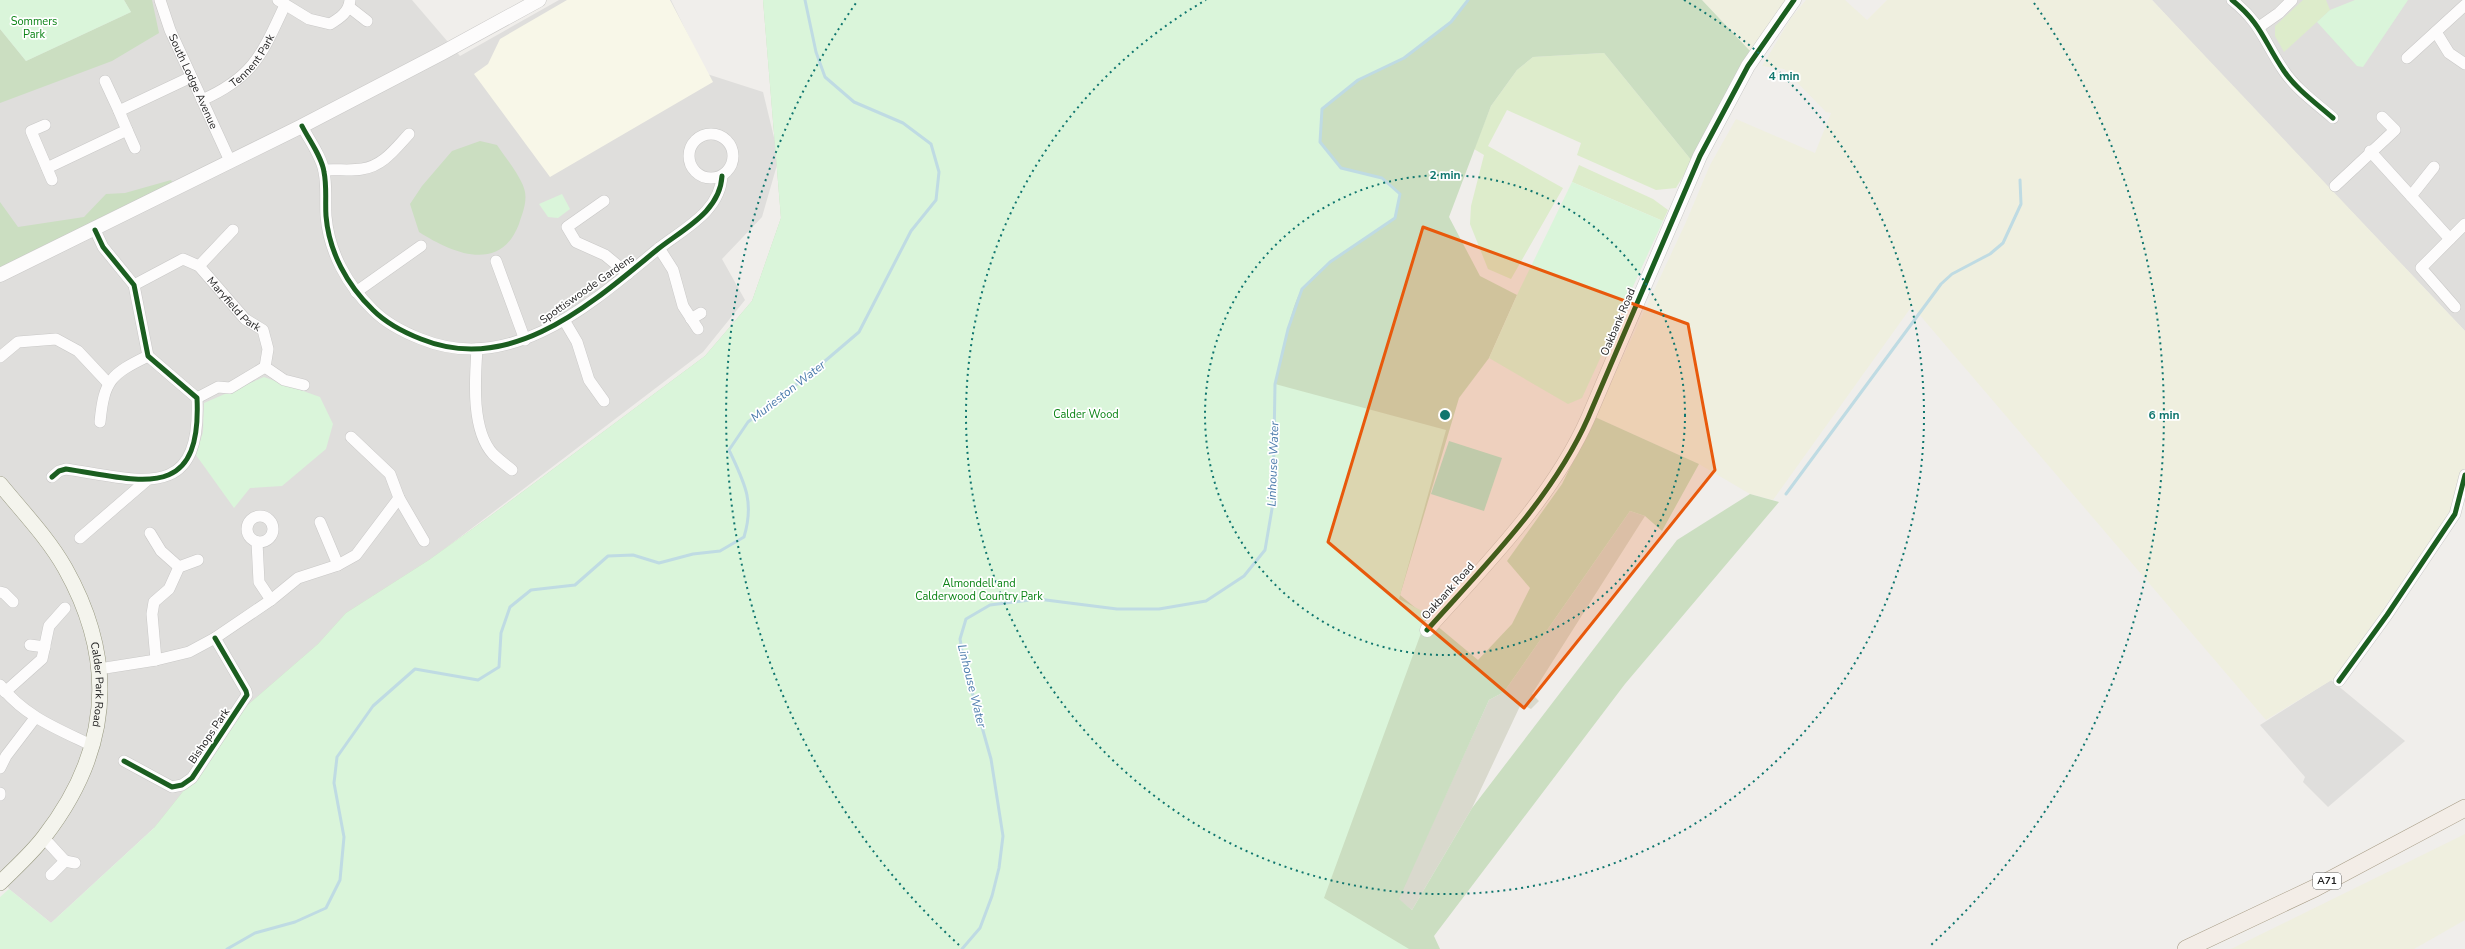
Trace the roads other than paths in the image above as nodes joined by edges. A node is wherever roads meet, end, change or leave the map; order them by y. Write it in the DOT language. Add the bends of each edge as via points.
graph roads {
  1 [pos="160,0"];
  2 [pos="539,0"];
  3 [pos="1794,0"];
  4 [pos="2232,0"];
  5 [pos="2292,0"];
  6 [pos="282,2"];
  7 [pos="350,4"];
  8 [pos="2465,5"];
  9 [pos="367,21"];
  10 [pos="2259,27"];
  11 [pos="2436,32"];
  12 [pos="2407,58"];
  13 [pos="2465,64"];
  14 [pos="191,77"];
  15 [pos="105,82"];
  16 [pos="202,100"];
  17 [pos="119,112"];
  18 [pos="2382,117"];
  19 [pos="2333,118"];
  20 [pos="45,126"];
  21 [pos="302,126"];
  22 [pos="127,130"];
  23 [pos="409,134"];
  24 [pos="135,148"];
  25 [pos="2370,152"];
  26 [pos="230,162"];
  27 [pos="2434,167"];
  28 [pos="47,168"];
  29 [pos="324,170"];
  30 [pos="722,176"];
  31 [pos="52,180"];
  32 [pos="2335,186"];
  33 [pos="2411,196"];
  34 [pos="604,201"];
  35 [pos="2465,224"];
  36 [pos="95,230"];
  37 [pos="233,230"];
  38 [pos="2450,239"];
  39 [pos="422,246"];
  40 [pos="659,248"];
  41 [pos="496,261"];
  42 [pos="199,266"];
  43 [pos="628,274"];
  44 [pos="0,276"];
  45 [pos="134,284"];
  46 [pos="356,292"];
  47 [pos="2455,307"];
  48 [pos="564,320"];
  49 [pos="698,329"];
  50 [pos="525,340"];
  51 [pos="477,349"];
  52 [pos="148,356"];
  53 [pos="0,357"];
  54 [pos="265,367"];
  55 [pos="108,383"];
  56 [pos="304,385"];
  57 [pos="197,398"];
  58 [pos="604,401"];
  59 [pos="100,422"];
  60 [pos="351,437"];
  61 [pos="512,470"];
  62 [pos="2465,475"];
  63 [pos="52,477"];
  64 [pos="146,481"];
  65 [pos="0,484"];
  66 [pos="399,498"];
  67 [pos="320,522"];
  68 [pos="150,533"];
  69 [pos="80,538"];
  70 [pos="424,541"];
  71 [pos="257,542"];
  72 [pos="198,560"];
  73 [pos="338,565"];
  74 [pos="179,567"];
  75 [pos="0,592"];
  76 [pos="271,600"];
  77 [pos="13,602"];
  78 [pos="65,608"];
  79 [pos="1427,630"];
  80 [pos="215,638"];
  81 [pos="30,644"];
  82 [pos="46,647"];
  83 [pos="156,660"];
  84 [pos="99,669"];
  85 [pos="2339,681"];
  86 [pos="3,689"];
  87 [pos="35,718"];
  88 [pos="93,746"];
  89 [pos="124,761"];
  90 [pos="0,768"];
  91 [pos="2465,808"];
  92 [pos="44,838"];
  93 [pos="51,876"];
  94 [pos="0,883"];
  95 [pos="2186,949"];
  1 -- 14 [label="street, South Lodge Avenue"];
  2 -- 21 [label="street"];
  3 -- 79 [label="street, Oakbank Road" via="1748,66 1700,156 1588,418 1572,446 1548,486 1511,534"];
  4 -- 10 [label="street" via="2246,11"];
  5 -- 10 [label="street"];
  6 -- 7 [label="street, Tennent Park" via="309,19 330,24 341,17"];
  6 -- 16 [label="street, Tennent Park" via="266,45 250,70 224,90"];
  7 -- 9 [label="street, Tennent Park"];
  8 -- 11 [label="street"];
  10 -- 19 [label="street" via="2284,72"];
  11 -- 12 [label="street"];
  11 -- 13 [label="street" via="2449,53"];
  14 -- 16 [label="street, South Lodge Avenue"];
  14 -- 17 [label="street"];
  15 -- 17 [label="street"];
  16 -- 26 [label="street, South Lodge Avenue"];
  17 -- 22 [label="street"];
  18 -- 25 [label="street" via="2394,130"];
  20 -- 28 [label="street" via="31,131"];
  21 -- 26 [label="street"];
  21 -- 29 [label="street, Spottiswoode Gardens"];
  22 -- 24 [label="street"];
  22 -- 28 [label="street"];
  23 -- 29 [label="street" via="388,157 375,166"];
  25 -- 32 [label="street"];
  25 -- 33 [label="street"];
  26 -- 36 [label="street"];
  27 -- 33 [label="street"];
  28 -- 31 [label="street"];
  29 -- 46 [label="street, Spottiswoode Gardens" via="326,217 331,244 343,272"];
  30 -- 30 [label="street, Spottiswoode Gardens" via="710,179 700,176 690,165 689,152 693,142 699,137 716,134 729,142 734,156 732,164"];
  30 -- 40 [label="street, Spottiswoode Gardens" via="721,188 702,215"];
  33 -- 38 [label="street"];
  34 -- 43 [label="street, Spottiswoode Gardens" via="567,227 576,242 605,254"];
  35 -- 38 [label="street"];
  36 -- 44 [label="street"];
  36 -- 45 [label="street" via="103,247"];
  37 -- 42 [label="street, Maryfield Park"];
  38 -- 47 [label="street" via="2421,268"];
  39 -- 46 [label="street"];
  40 -- 43 [label="street, Spottiswoode Gardens"];
  40 -- 49 [label="street" via="673,270 684,306 696,316"];
  41 -- 50 [label="street"];
  42 -- 45 [label="street, Maryfield Park" via="179,259"];
  42 -- 54 [label="street, Maryfield Park" via="245,319 263,330 268,349"];
  43 -- 48 [label="street, Spottiswoode Gardens"];
  45 -- 52 [label="street"];
  46 -- 51 [label="street, Spottiswoode Gardens" via="373,311 396,329 433,344"];
  48 -- 50 [label="street, Spottiswoode Gardens"];
  48 -- 58 [label="street, Spottiswoode Gardens" via="577,342 589,380"];
  50 -- 51 [label="street, Spottiswoode Gardens" via="503,347"];
  51 -- 61 [label="street" via="476,407 483,435 492,453"];
  52 -- 55 [label="street" via="121,369"];
  52 -- 57 [label="street"];
  53 -- 55 [label="street" via="18,342 56,339 78,351"];
  54 -- 56 [label="street" via="284,380"];
  54 -- 57 [label="street" via="230,388 218,387"];
  55 -- 59 [label="street" via="102,400"];
  57 -- 64 [label="street" via="195,443 184,466 163,477"];
  60 -- 66 [label="street" via="390,474"];
  62 -- 85 [label="street" via="2455,514"];
  63 -- 64 [label="street" via="66,469"];
  64 -- 69 [label="street"];
  65 -- 84 [label="main road, Calder Park Road" via="28,518 71,579 92,631"];
  66 -- 70 [label="street"];
  66 -- 73 [label="street" via="356,554"];
  67 -- 73 [label="street"];
  68 -- 74 [label="street" via="161,551"];
  71 -- 76 [label="street" via="259,582"];
  72 -- 74 [label="street"];
  73 -- 76 [label="street" via="298,578"];
  74 -- 83 [label="street" via="169,589 154,602 152,614"];
  75 -- 77 [label="street"];
  76 -- 80 [label="street"];
  78 -- 82 [label="street" via="49,626"];
  80 -- 83 [label="street" via="189,652"];
  80 -- 89 [label="street, Bishops Park" via="247,695 192,778 182,785 172,787"];
  81 -- 82 [label="street"];
  82 -- 86 [label="street" via="42,659"];
  83 -- 84 [label="street"];
  84 -- 88 [label="main road, Calder Park Road" via="99,710"];
  86 -- 87 [label="street" via="19,707"];
  87 -- 88 [label="street"];
  87 -- 90 [label="street"];
  88 -- 92 [label="main road, Calder Park Road" via="73,794"];
  91 -- 95 [label="main road, A71" via="2315,888"];
  92 -- 93 [label="street" via="70,862"];
  92 -- 94 [label="main road, Calder Park Road"];
}
